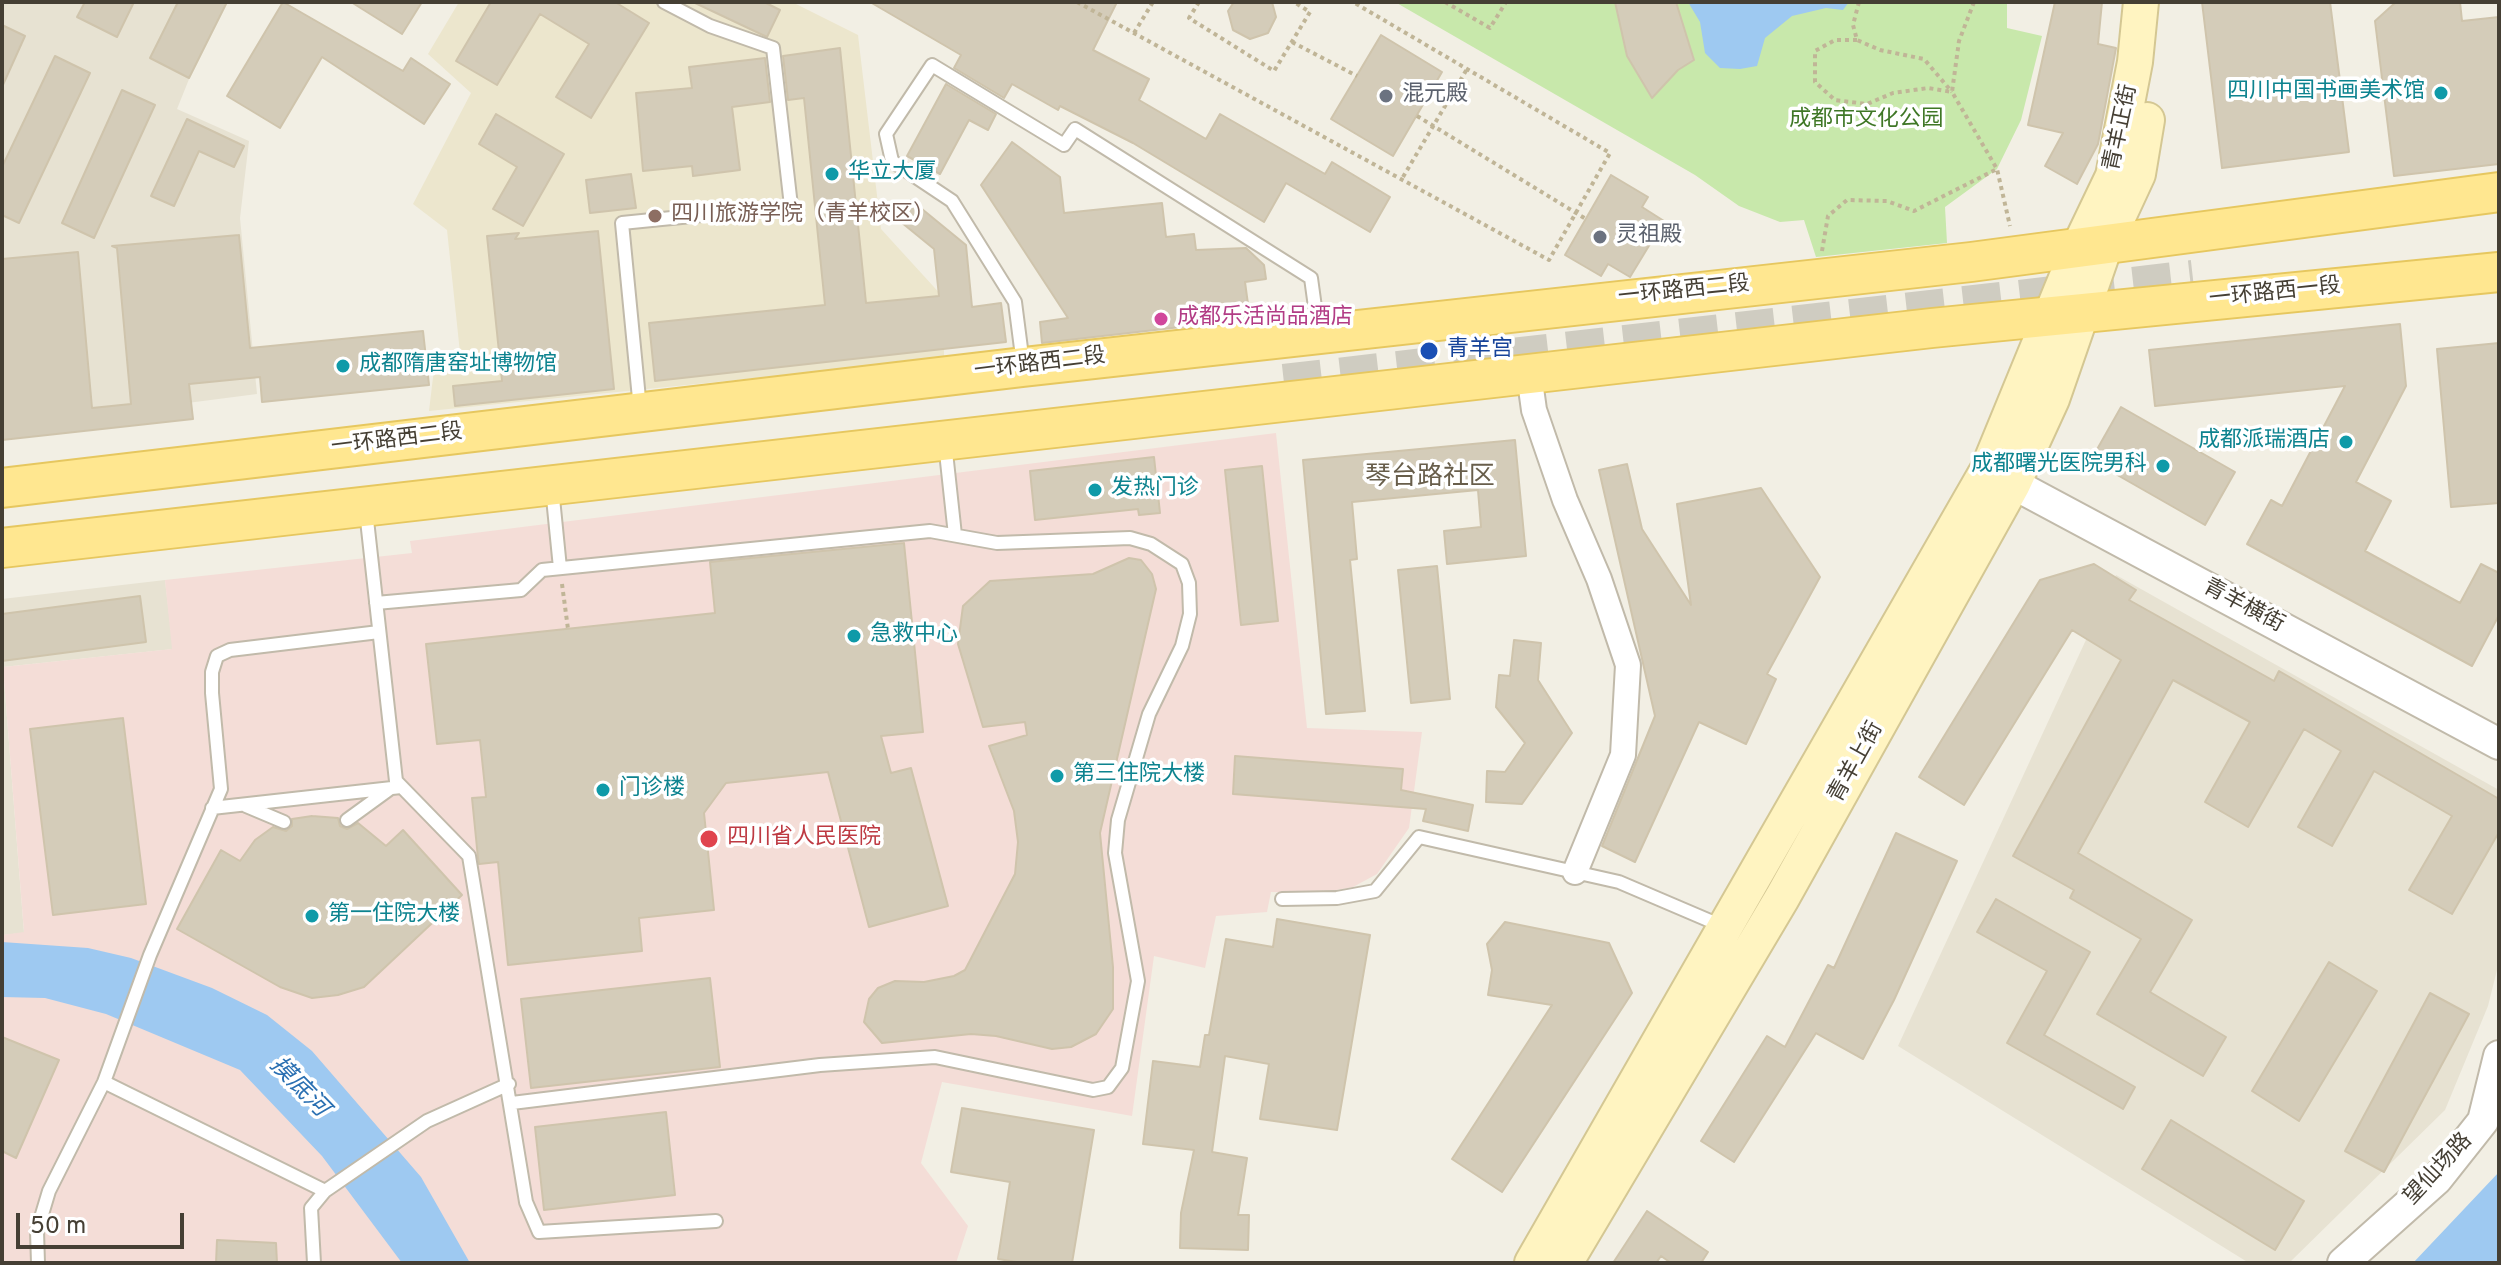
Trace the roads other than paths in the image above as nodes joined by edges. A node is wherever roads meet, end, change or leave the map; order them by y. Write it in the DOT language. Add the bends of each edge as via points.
graph roads {
  1 [pos="664,2"];
  2 [pos="2141,2"];
  3 [pos="2163,2"];
  4 [pos="2499,192"];
  5 [pos="2499,217"];
  6 [pos="2092,245"];
  7 [pos="2499,246"];
  8 [pos="2499,272"];
  9 [pos="2067,314"];
  10 [pos="1319,333"];
  11 [pos="1023,367"];
  12 [pos="1529,374"];
  13 [pos="641,413"];
  14 [pos="945,440"];
  15 [pos="2000,477"];
  16 [pos="551,485"];
  17 [pos="2,488"];
  18 [pos="366,506"];
  19 [pos="955,535"];
  20 [pos="2,548"];
  21 [pos="560,568"];
  22 [pos="376,603"];
  23 [pos="379,632"];
  24 [pos="2499,744"];
  25 [pos="396,787"];
  26 [pos="243,804"];
  27 [pos="212,808"];
  28 [pos="347,820"];
  29 [pos="284,822"];
  30 [pos="1575,872"];
  31 [pos="1282,899"];
  32 [pos="1725,927"];
  33 [pos="2499,1056"];
  34 [pos="104,1082"];
  35 [pos="509,1084"];
  36 [pos="512,1103"];
  37 [pos="325,1191"];
  38 [pos="716,1221"];
  39 [pos="38,1263"];
  40 [pos="314,1263"];
  41 [pos="1532,1263"];
  42 [pos="1565,1263"];
  43 [pos="2343,1263"];
  1 -- 13 [label="lane" via="710,26 773,48 791,206 622,223"];
  2 -- 6 [label="main road, 青羊正街" via="2113,176"];
  3 -- 6 [label="main road, 青羊正街" via="2138,174"];
  4 -- 6 [label="main road"];
  5 -- 7 [label="main road" via="2191,265"];
  6 -- 9 [label="main road, 青羊上街"];
  6 -- 10 [label="main road, 一环路西二段"];
  8 -- 9 [label="main road, 一环路西一段"];
  9 -- 12 [label="main road"];
  9 -- 15 [label="main road, 青羊上街"];
  10 -- 11 [label="main road, 一环路西二段"];
  10 -- 11 [label="lane" via="1311,278 1075,129 1064,145 932,65 886,134 892,161 952,201 1015,302"];
  11 -- 13 [label="main road, 一环路西二段"];
  12 -- 14 [label="main road"];
  12 -- 30 [label="street" via="1534,410 1628,665 1623,755"];
  13 -- 17 [label="main road, 一环路西二段"];
  14 -- 16 [label="main road"];
  14 -- 19 [label="lane"];
  15 -- 24 [label="street, 青羊横街"];
  15 -- 32 [label="main road, 青羊上街"];
  15 -- 42 [label="main road, 青羊上街" via="1782,898"];
  16 -- 18 [label="main road"];
  16 -- 21 [label="lane"];
  18 -- 20 [label="main road"];
  18 -- 22 [label="lane"];
  19 -- 21 [label="lane" via="930,531 784,550"];
  19 -- 36 [label="lane" via="997,543 1130,538 1151,544 1182,564 1189,583 1190,614 1182,646 1149,714 1118,820 1115,853 1138,981 1122,1068 1108,1087 1093,1090 935,1057 820,1065"];
  21 -- 22 [label="lane" via="542,570 521,590"];
  22 -- 23 [label="lane"];
  23 -- 25 [label="lane"];
  23 -- 27 [label="lane" via="230,650 217,656 212,693 222,779"];
  25 -- 26 [label="lane"];
  25 -- 28 [label="lane"];
  25 -- 35 [label="lane" via="469,856"];
  26 -- 27 [label="lane"];
  26 -- 29 [label="lane"];
  27 -- 34 [label="lane"];
  30 -- 31 [label="lane" via="1419,837 1375,891"];
  30 -- 32 [label="lane" via="1619,882"];
  32 -- 41 [label="main road, 青羊上街"];
  33 -- 43 [label="street, 望仙场路" via="2483,1121 2437,1179"];
  34 -- 37 [label="lane"];
  34 -- 39 [label="lane" via="49,1191 37,1231"];
  35 -- 36 [label="lane"];
  35 -- 37 [label="lane" via="399,1138"];
  36 -- 38 [label="lane" via="526,1202 539,1232"];
  37 -- 40 [label="lane" via="311,1208"];
}
